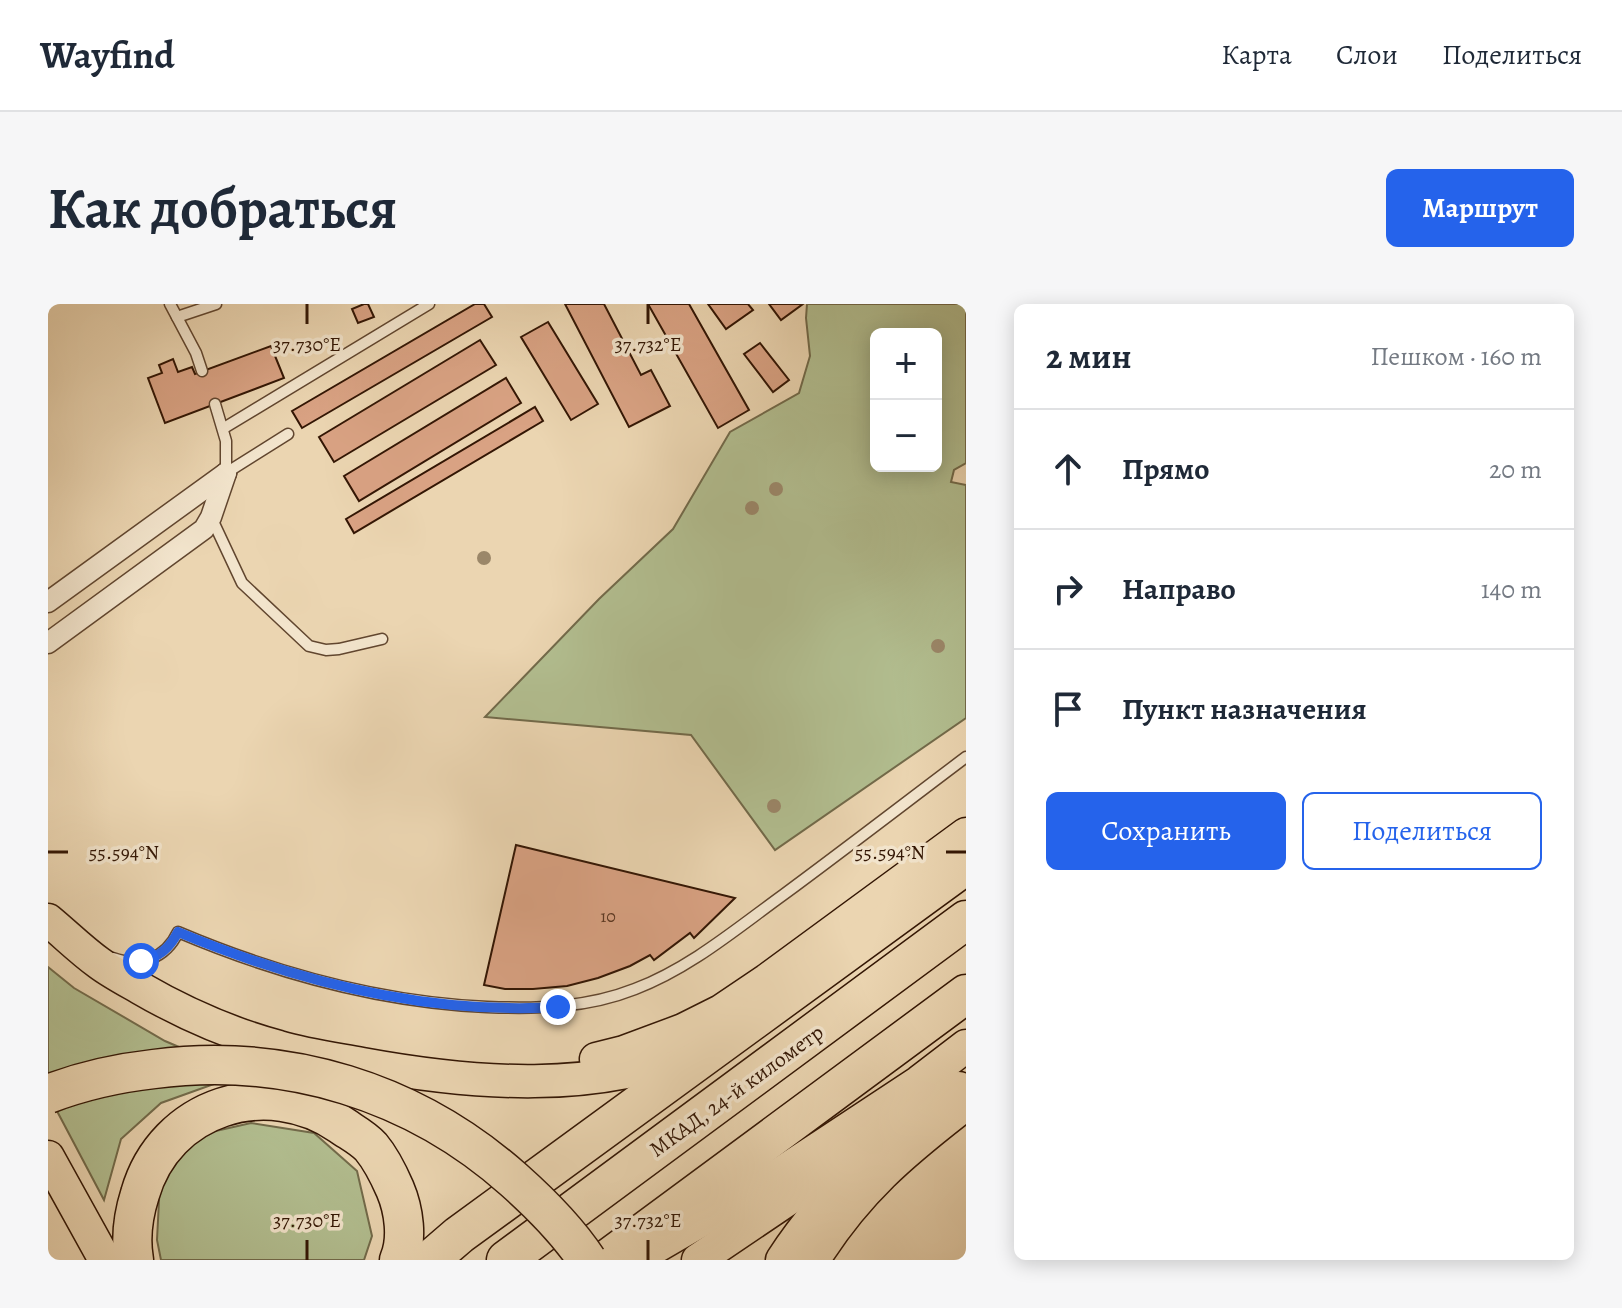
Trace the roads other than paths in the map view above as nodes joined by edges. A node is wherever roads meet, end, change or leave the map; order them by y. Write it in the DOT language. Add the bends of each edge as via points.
graph roads {
  1 [pos="170,304"];
  2 [pos="216,304"];
  3 [pos="429,304"];
  4 [pos="177,317"];
  5 [pos="202,371"];
  6 [pos="215,404"];
  7 [pos="224,428"];
  8 [pos="288,434"];
  9 [pos="226,473"];
  10 [pos="211,517"];
  11 [pos="70,586"];
  12 [pos="48,592"];
  13 [pos="48,602"];
  14 [pos="382,639"];
  15 [pos="48,643"];
  16 [pos="966,757"];
  17 [pos="966,834"];
  18 [pos="966,865"];
  19 [pos="48,920"];
  20 [pos="966,920"];
  21 [pos="74,942"];
  22 [pos="966,994"];
  23 [pos="730,1035"];
  24 [pos="966,1046"];
  25 [pos="466,1078"];
  26 [pos="966,1085"];
  27 [pos="48,1094"];
  28 [pos="966,1100"];
  29 [pos="702,1115"];
  30 [pos="48,1157"];
  31 [pos="105,1260"];
  32 [pos="134,1260"];
  33 [pos="399,1260"];
  34 [pos="430,1260"];
  35 [pos="439,1260"];
  36 [pos="506,1260"];
  37 [pos="587,1260"];
  38 [pos="606,1260"];
  39 [pos="633,1260"];
  40 [pos="698,1260"];
  41 [pos="782,1260"];
  42 [pos="810,1260"];
  1 -- 4 [label="lane"];
  2 -- 4 [label="lane"];
  3 -- 7 [label="lane"];
  4 -- 5 [label="lane"];
  6 -- 7 [label="lane"];
  7 -- 9 [label="lane"];
  8 -- 9 [label="lane"];
  9 -- 10 [label="street"];
  9 -- 11 [label="street"];
  10 -- 14 [label="lane" via="242,583 309,646 339,649"];
  10 -- 15 [label="street" via="197,535"];
  11 -- 12 [label="street"];
  11 -- 13 [label="street"];
  16 -- 21 [label="lane" via="679,968 585,1003 532,1009 396,998 263,965 178,932 163,953 141,961 120,960"];
  17 -- 25 [label="main road" via="767,980 683,1030 576,1064"];
  18 -- 23 [label="highway"];
  19 -- 21 [label="main road"];
  20 -- 29 [label="highway, МКАД, 24-й километр"];
  21 -- 25 [label="main road" via="141,989 280,1048"];
  22 -- 38 [label="highway"];
  23 -- 25 [label="main road" via="649,1068 606,1076 511,1082"];
  23 -- 34 [label="highway"];
  24 -- 39 [label="main road" via="772,1179"];
  26 -- 40 [label="main road"];
  26 -- 41 [label="main road" via="849,1179"];
  27 -- 37 [label="highway, bridge" via="123,1073 181,1065 301,1072 354,1086 454,1133 495,1163 539,1202"];
  28 -- 42 [label="highway" via="881,1170 849,1204"];
  29 -- 35 [label="highway" via="565,1181"];
  29 -- 36 [label="highway, МКАД, 24-й километр"];
  30 -- 31 [label="main road"];
  32 -- 33 [label="highway" via="134,1212 160,1151 187,1124 247,1101 308,1107 368,1144 399,1198 404,1226"];
}
